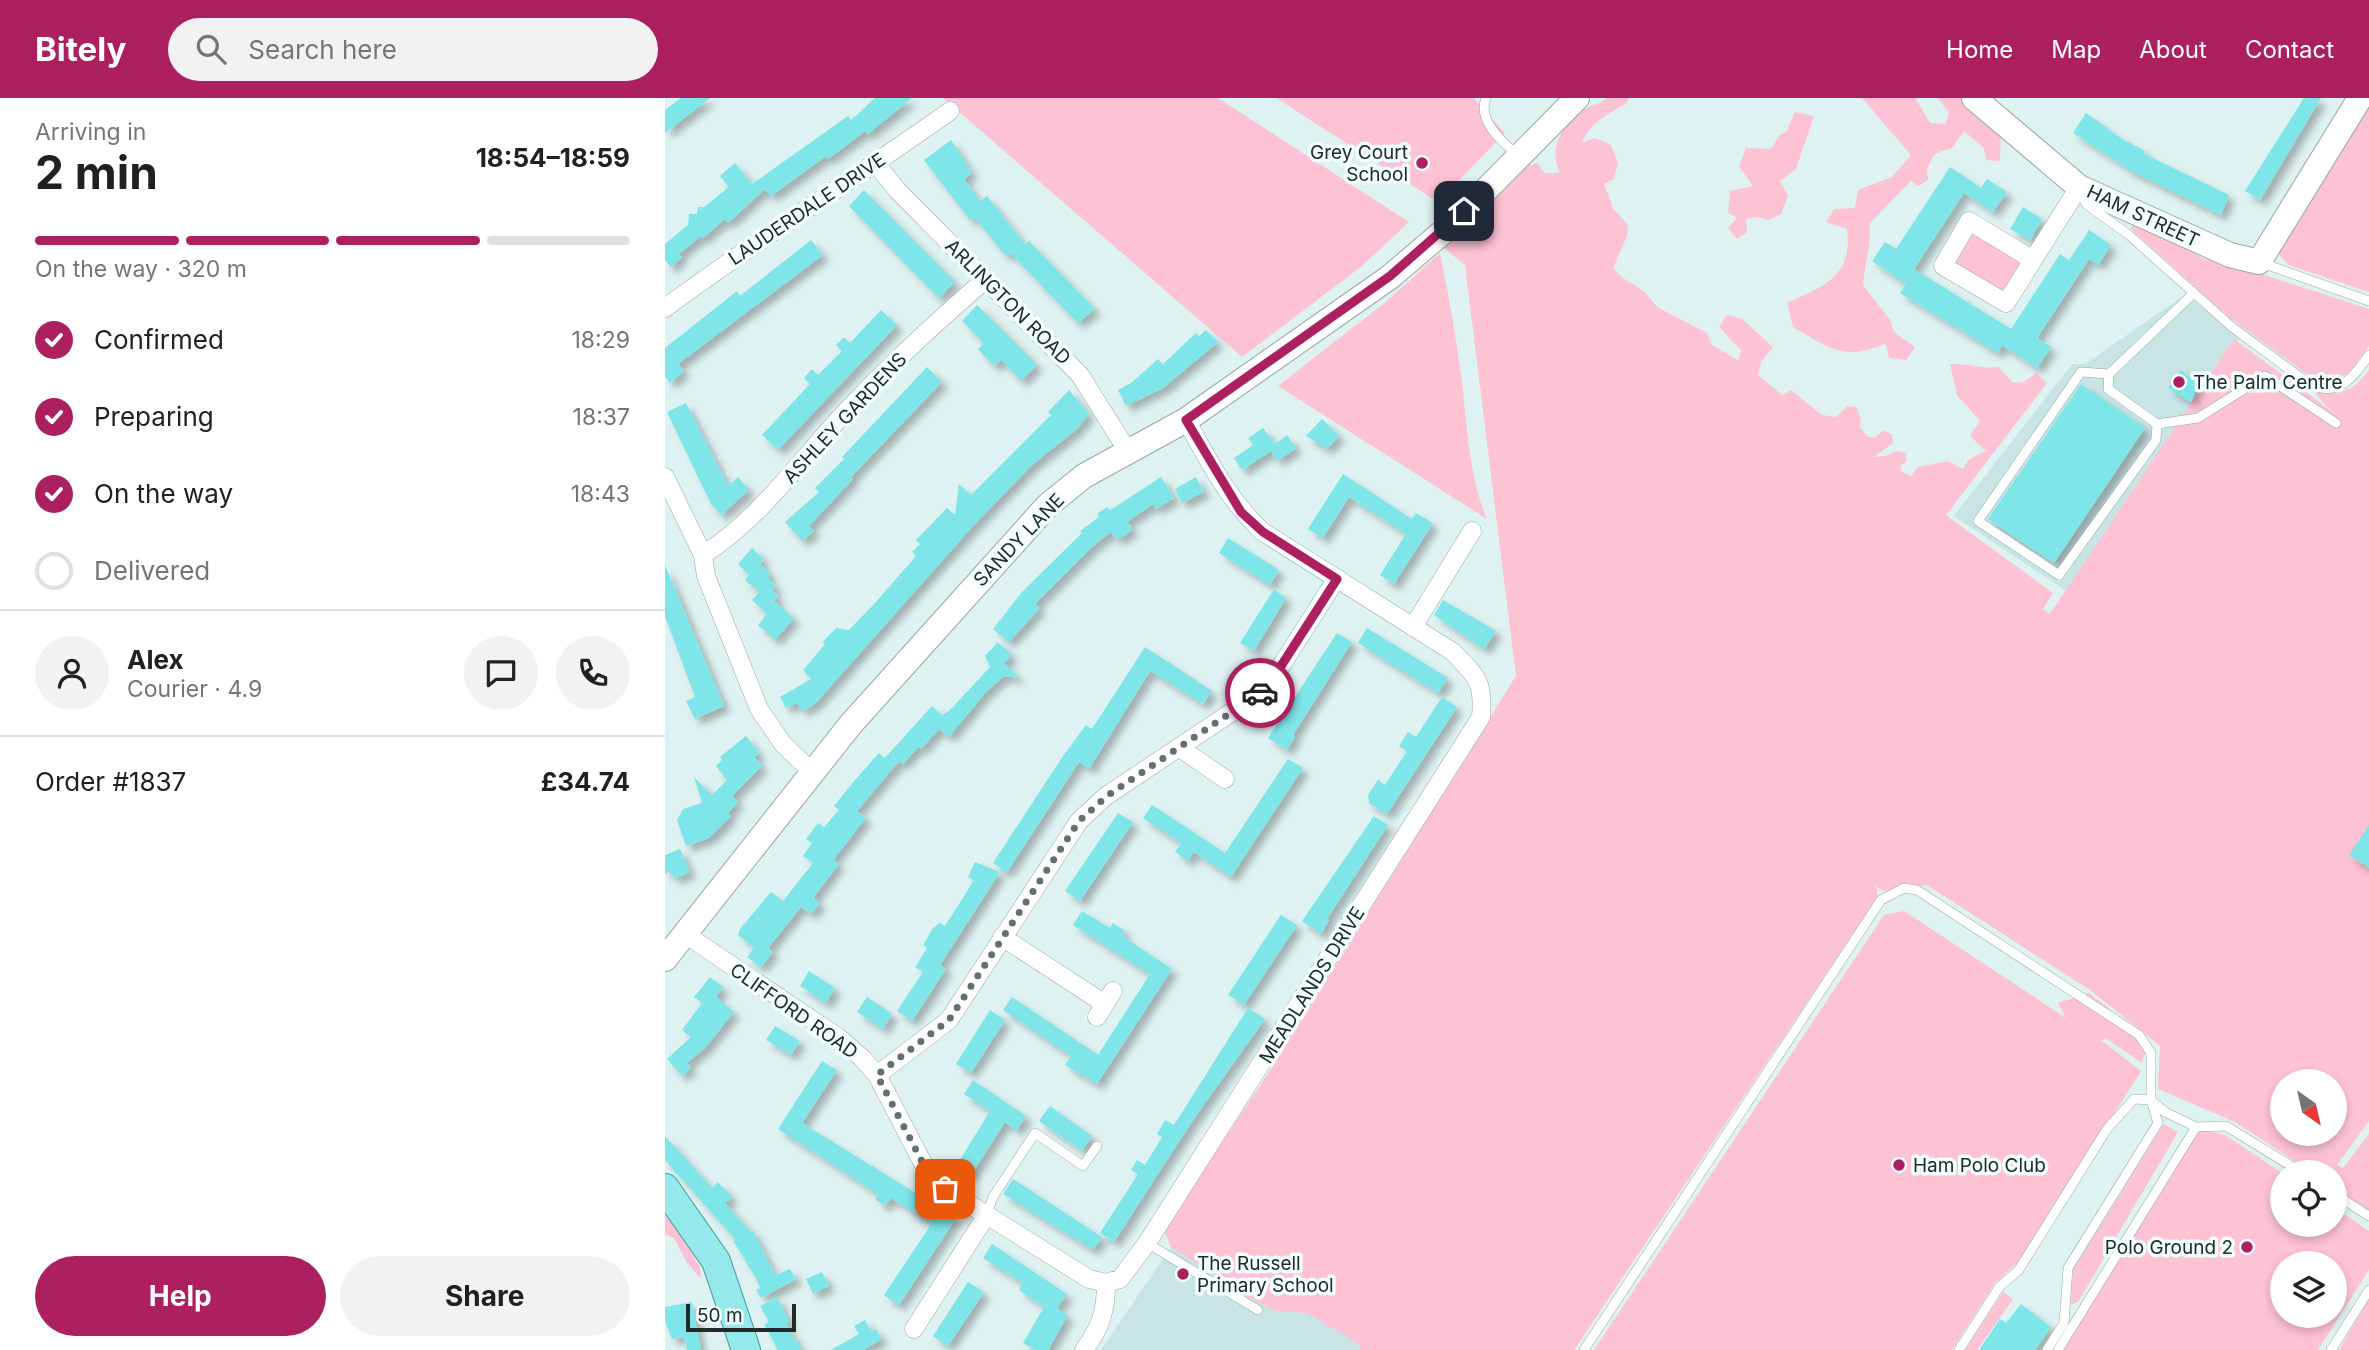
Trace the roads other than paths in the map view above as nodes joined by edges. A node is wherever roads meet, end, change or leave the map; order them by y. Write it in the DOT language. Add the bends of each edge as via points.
graph roads {
  1 [pos="1486,98"];
  2 [pos="1577,98"];
  3 [pos="1974,98"];
  4 [pos="2360,98"];
  5 [pos="950,110"];
  6 [pos="1518,156"];
  7 [pos="876,164"];
  8 [pos="2079,187"];
  9 [pos="2033,260"];
  10 [pos="2259,262"];
  11 [pos="986,279"];
  12 [pos="2194,293"];
  13 [pos="2369,301"];
  14 [pos="665,308"];
  15 [pos="2369,355"];
  16 [pos="2109,374"];
  17 [pos="1186,420"];
  18 [pos="2336,423"];
  19 [pos="2157,424"];
  20 [pos="1127,450"];
  21 [pos="665,477"];
  22 [pos="1472,531"];
  23 [pos="703,555"];
  24 [pos="1337,579"];
  25 [pos="1413,627"];
  26 [pos="1180,748"];
  27 [pos="812,772"];
  28 [pos="1225,779"];
  29 [pos="685,934"];
  30 [pos="1002,937"];
  31 [pos="665,959"];
  32 [pos="1105,1004"];
  33 [pos="877,1075"];
  34 [pos="2151,1100"];
  35 [pos="2196,1127"];
  36 [pos="1097,1146"];
  37 [pos="2281,1160"];
  38 [pos="665,1188"];
  39 [pos="2347,1202"];
  40 [pos="986,1216"];
  41 [pos="2369,1216"];
  42 [pos="1147,1243"];
  43 [pos="1106,1283"];
  44 [pos="2369,1290"];
  45 [pos="1258,1310"];
  46 [pos="913,1329"];
  47 [pos="746,1350"];
  48 [pos="1084,1350"];
  49 [pos="1584,1350"];
  50 [pos="1959,1350"];
  51 [pos="2047,1350"];
  52 [pos="2058,1350"];
  53 [pos="2331,1350"];
  1 -- 6 [label="lane" via="1483,105 1489,125"];
  2 -- 6 [label="street, SANDY LANE"];
  3 -- 8 [label="street, HAM STREET"];
  4 -- 10 [label="street"];
  5 -- 7 [label="street, LAUDERDALE DRIVE"];
  6 -- 17 [label="street, SANDY LANE" via="1451,225 1390,276"];
  7 -- 11 [label="street, ARLINGTON ROAD"];
  7 -- 14 [label="street, LAUDERDALE DRIVE" via="757,240"];
  8 -- 9 [label="street"];
  8 -- 10 [label="street, HAM STREET" via="2230,255"];
  8 -- 12 [label="lane" via="2085,204 2129,234"];
  9 -- 9 [label="street" via="2006,303 1943,266 1969,221"];
  10 -- 13 [label="lane"];
  11 -- 20 [label="street, ARLINGTON ROAD" via="1080,374"];
  11 -- 23 [label="street, ASHLEY GARDENS" via="927,330 839,419 768,503"];
  12 -- 15 [label="lane" via="2312,386 2338,389"];
  12 -- 16 [label="lane"];
  16 -- 19 [label="lane" via="2108,389"];
  16 -- 19 [label="lane" via="2081,372 1978,521 2059,575 2156,440"];
  17 -- 20 [label="street, SANDY LANE"];
  17 -- 24 [label="street, MEADLANDS DRIVE" via="1241,512 1263,532"];
  18 -- 19 [label="lane" via="2265,376 2197,418"];
  20 -- 27 [label="street, SANDY LANE" via="1048,505"];
  21 -- 23 [label="street"];
  22 -- 25 [label="street"];
  23 -- 27 [label="street" via="706,576 759,709 783,744"];
  24 -- 25 [label="street, MEADLANDS DRIVE"];
  24 -- 26 [label="street" via="1259,694"];
  25 -- 42 [label="street, MEADLANDS DRIVE" via="1453,652 1476,675 1483,691 1481,717"];
  26 -- 28 [label="street"];
  26 -- 30 [label="street" via="1107,796 1079,821"];
  27 -- 29 [label="street, SANDY LANE"];
  29 -- 31 [label="street, SANDY LANE"];
  29 -- 33 [label="street, CLIFFORD ROAD" via="839,1038"];
  30 -- 32 [label="street"];
  30 -- 33 [label="street" via="949,1020"];
  33 -- 40 [label="street, CLIFFORD ROAD" via="928,1173"];
  34 -- 35 [label="lane"];
  34 -- 49 [label="lane" via="2151,1053 2127,1024 1917,890 1893,892 1881,900"];
  34 -- 50 [label="lane" via="2134,1099 2107,1129 2018,1270 2000,1286"];
  34 -- 51 [label="lane" via="2158,1123 2068,1268 2064,1323"];
  35 -- 37 [label="lane" via="2226,1126"];
  35 -- 52 [label="lane"];
  36 -- 40 [label="lane" via="1083,1166 1035,1133 993,1197"];
  38 -- 47 [label="main road" via="716,1261"];
  39 -- 41 [label="lane"];
  40 -- 43 [label="street, CLIFFORD ROAD" via="1089,1279"];
  40 -- 46 [label="street"];
  42 -- 43 [label="street, MEADLANDS DRIVE" via="1120,1279"];
  42 -- 45 [label="lane"];
  43 -- 48 [label="street" via="1106,1311"];
  44 -- 53 [label="lane"];
}
